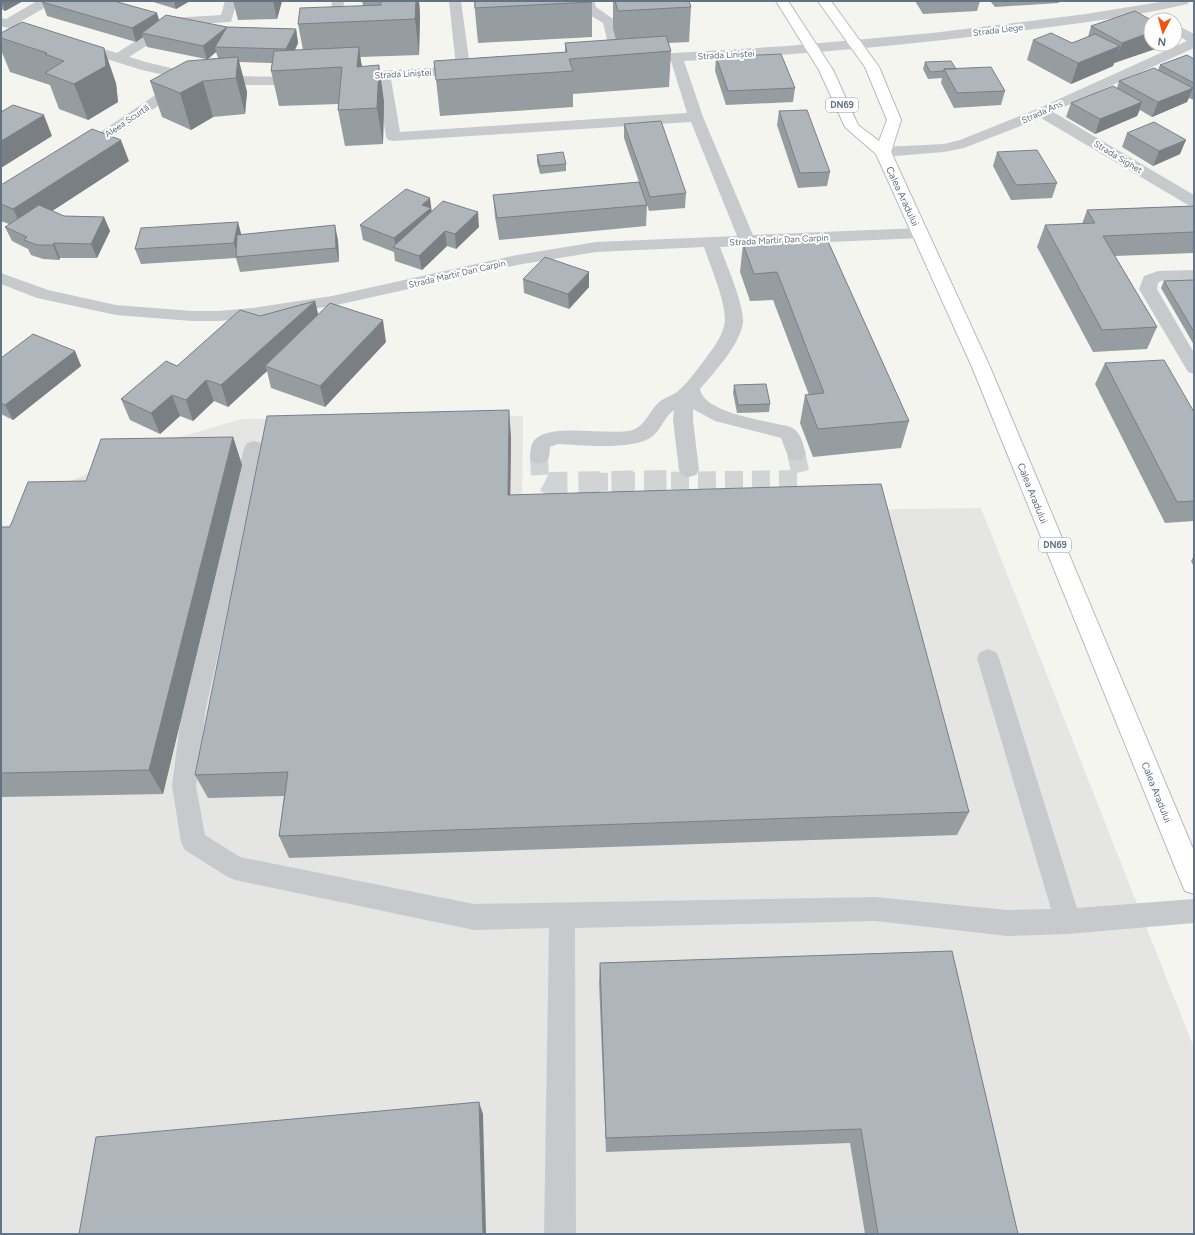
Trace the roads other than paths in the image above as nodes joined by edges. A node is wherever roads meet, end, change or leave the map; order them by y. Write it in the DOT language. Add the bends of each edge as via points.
graph roads {
  1 [pos="46,1"];
  2 [pos="231,1"];
  3 [pos="338,1"];
  4 [pos="455,1"];
  5 [pos="588,1"];
  6 [pos="782,1"];
  7 [pos="824,1"];
  8 [pos="1134,1"];
  9 [pos="1184,1"];
  10 [pos="1145,10"];
  11 [pos="1148,12"];
  12 [pos="4,23"];
  13 [pos="336,30"];
  14 [pos="1183,33"];
  15 [pos="56,39"];
  16 [pos="1194,40"];
  17 [pos="70,43"];
  18 [pos="1194,43"];
  19 [pos="855,44"];
  20 [pos="812,48"];
  21 [pos="676,57"];
  22 [pos="119,58"];
  23 [pos="619,60"];
  24 [pos="604,61"];
  25 [pos="479,69"];
  26 [pos="464,70"];
  27 [pos="383,75"];
  28 [pos="192,77"];
  29 [pos="336,78"];
  30 [pos="312,79"];
  31 [pos="1042,112"];
  32 [pos="696,118"];
  33 [pos="883,152"];
  34 [pos="72,158"];
  35 [pos="1194,202"];
  36 [pos="920,233"];
  37 [pos="746,241"];
  38 [pos="711,243"];
  39 [pos="1194,275"];
  40 [pos="1,278"];
  41 [pos="1194,368"];
  42 [pos="691,388"];
  43 [pos="254,448"];
  44 [pos="796,454"];
  45 [pos="539,457"];
  46 [pos="689,470"];
  47 [pos="988,658"];
  48 [pos="1191,867"];
  49 [pos="1194,911"];
  50 [pos="562,915"];
  51 [pos="1068,921"];
  52 [pos="560,1234"];
  1 -- 12 [label="street"];
  2 -- 22 [label="street" via="226,19 176,21"];
  3 -- 13 [label="street"];
  4 -- 26 [label="street"];
  5 -- 23 [label="street" via="590,9 609,21"];
  6 -- 20 [label="main road, Calea Aradului / DN69"];
  7 -- 19 [label="main road"];
  8 -- 10 [label="street"];
  9 -- 10 [label="street, Strada Liege"];
  10 -- 11 [label="street"];
  10 -- 19 [label="street, Strada Liege" via="986,32"];
  12 -- 15 [label="street"];
  14 -- 16 [label="street"];
  17 -- 22 [label="street"];
  18 -- 31 [label="street, Strada Ans"];
  19 -- 20 [label="street, Strada Liege"];
  19 -- 33 [label="main road" via="872,67 894,120"];
  20 -- 21 [label="street, Strada Liniștei"];
  20 -- 33 [label="main road, Calea Aradului / DN69" via="826,70 852,127"];
  21 -- 23 [label="street, Strada Liniștei"];
  21 -- 32 [label="street"];
  22 -- 28 [label="street"];
  23 -- 24 [label="street, Strada Liniștei"];
  25 -- 26 [label="street, Strada Liniștei"];
  26 -- 27 [label="street, Strada Liniștei"];
  27 -- 29 [label="street, Strada Liniștei"];
  27 -- 32 [label="street" via="394,137"];
  28 -- 30 [label="street" via="233,80"];
  28 -- 34 [label="street, Aleea Scurtă"];
  31 -- 33 [label="street, Strada Ans" via="964,144 944,148"];
  31 -- 35 [label="street, Strada Sighet"];
  32 -- 37 [label="street"];
  33 -- 36 [label="main road, Calea Aradului / DN69"];
  36 -- 37 [label="street, Strada Martir Dan Carpin"];
  36 -- 48 [label="main road, Calea Aradului / DN69" via="981,367"];
  37 -- 38 [label="street, Strada Martir Dan Carpin"];
  38 -- 40 [label="street, Strada Martir Dan Carpin" via="626,245 560,252 332,301 219,316 116,310 43,294"];
  38 -- 42 [label="street" via="733,308 733,329 727,341"];
  39 -- 41 [label="street" via="1158,276 1150,280 1148,289"];
  42 -- 44 [label="street" via="693,397 706,409 740,423 787,433 792,439"];
  42 -- 45 [label="street" via="685,396 666,406 650,428 642,433 616,438 549,439 541,444"];
  42 -- 46 [label="street" via="684,407 683,420"];
  43 -- 50 [label="street" via="194,708 184,786 194,842 235,868 474,917"];
  47 -- 51 [label="street"];
  49 -- 51 [label="street"];
  50 -- 51 [label="street" via="876,909 1007,923"];
  50 -- 52 [label="street"];
}
